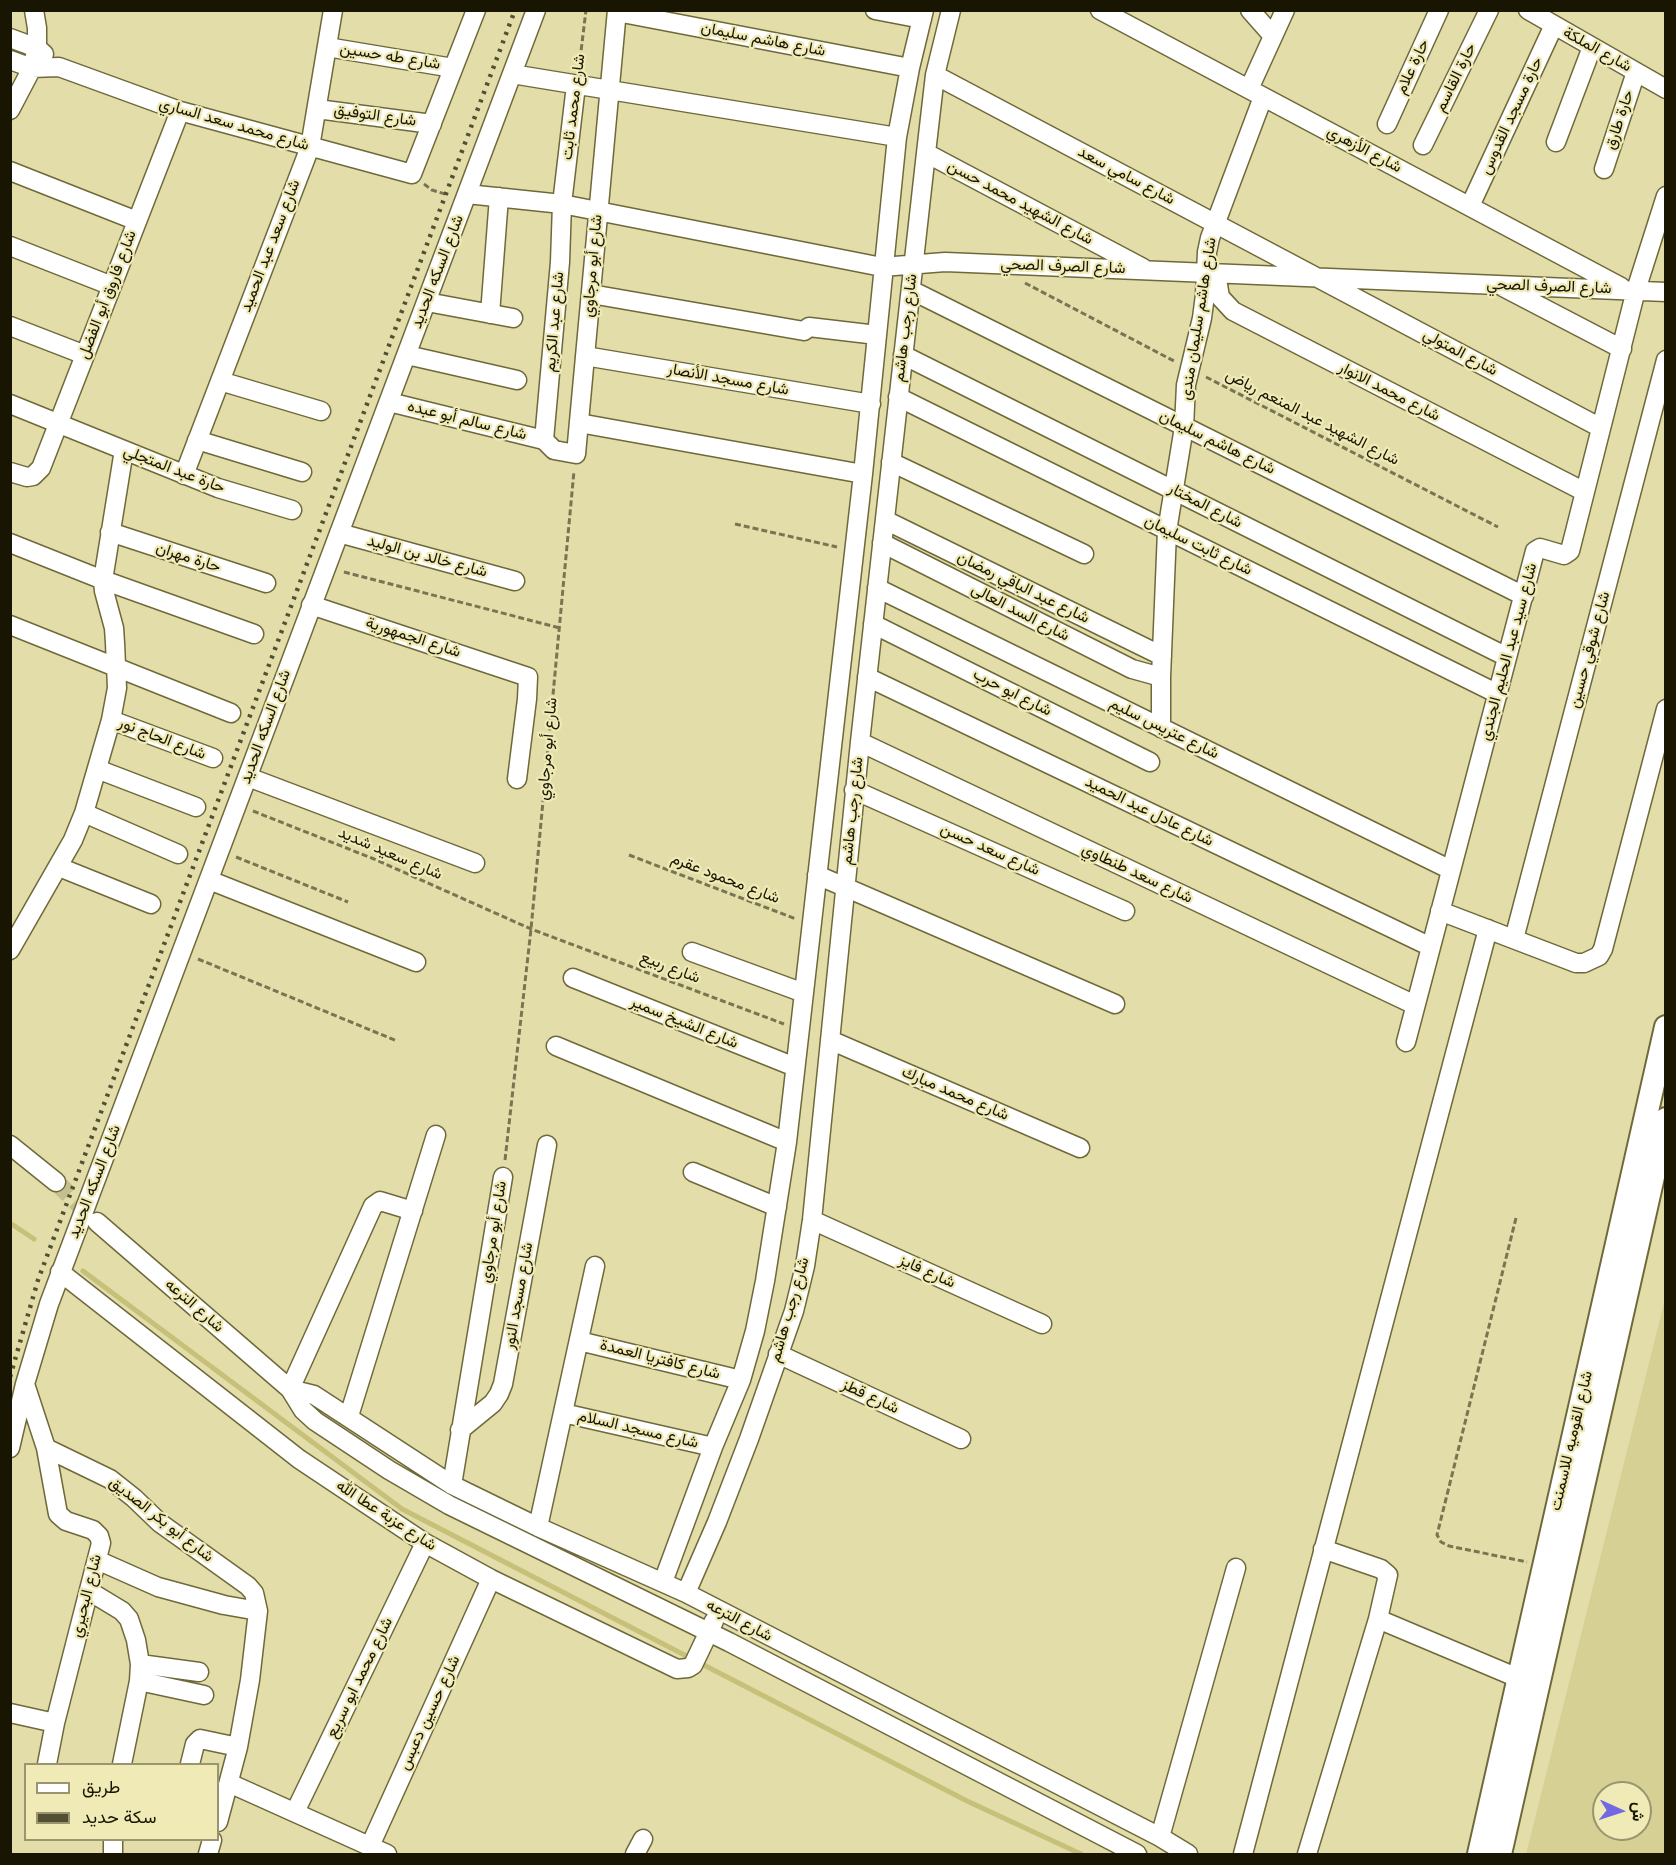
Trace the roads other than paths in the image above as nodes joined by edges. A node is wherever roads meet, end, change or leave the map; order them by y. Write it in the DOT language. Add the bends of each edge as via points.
graph roads {
  1 [pos="34,10"];
  2 [pos="333,10"];
  3 [pos="476,10"];
  4 [pos="536,10"];
  5 [pos="874,10"];
  6 [pos="951,10"];
  7 [pos="1100,10"];
  8 [pos="1250,10"];
  9 [pos="1285,10"];
  10 [pos="1439,10"];
  11 [pos="1489,10"];
  12 [pos="1528,10"];
  13 [pos="617,11"];
  14 [pos="923,15"];
  15 [pos="1554,26"];
  16 [pos="1273,36"];
  17 [pos="10,38"];
  18 [pos="327,47"];
  19 [pos="1592,47"];
  20 [pos="37,48"];
  21 [pos="10,60"];
  22 [pos="59,67"];
  23 [pos="32,68"];
  24 [pos="453,68"];
  25 [pos="910,68"];
  26 [pos="1636,72"];
  27 [pos="512,74"];
  28 [pos="935,75"];
  29 [pos="576,85"];
  30 [pos="1665,89"];
  31 [pos="609,90"];
  32 [pos="1256,93"];
  33 [pos="317,109"];
  34 [pos="10,110"];
  35 [pos="180,111"];
  36 [pos="432,124"];
  37 [pos="1387,124"];
  38 [pos="897,137"];
  39 [pos="1556,142"];
  40 [pos="1423,145"];
  41 [pos="309,147"];
  42 [pos="926,153"];
  43 [pos="1604,169"];
  44 [pos="10,171"];
  45 [pos="459,195"];
  46 [pos="1665,196"];
  47 [pos="499,198"];
  48 [pos="562,204"];
  49 [pos="1470,207"];
  50 [pos="598,212"];
  51 [pos="137,221"];
  52 [pos="1216,224"];
  53 [pos="10,246"];
  54 [pos="914,264"];
  55 [pos="882,267"];
  56 [pos="1147,270"];
  57 [pos="1211,273"];
  58 [pos="1318,278"];
  59 [pos="1498,285"];
  60 [pos="112,286"];
  61 [pos="910,290"];
  62 [pos="1632,290"];
  63 [pos="1665,292"];
  64 [pos="591,294"];
  65 [pos="427,302"];
  66 [pos="490,314"];
  67 [pos="513,318"];
  68 [pos="10,326"];
  69 [pos="877,335"];
  70 [pos="1622,349"];
  71 [pos="85,355"];
  72 [pos="407,355"];
  73 [pos="903,355"];
  74 [pos="585,356"];
  75 [pos="1665,360"];
  76 [pos="517,380"];
  77 [pos="220,381"];
  78 [pos="898,398"];
  79 [pos="389,402"];
  80 [pos="10,404"];
  81 [pos="871,404"];
  82 [pos="321,411"];
  83 [pos="58,423"];
  84 [pos="579,423"];
  85 [pos="1184,427"];
  86 [pos="1601,428"];
  87 [pos="197,440"];
  88 [pos="544,440"];
  89 [pos="124,450"];
  90 [pos="576,454"];
  91 [pos="891,462"];
  92 [pos="10,472"];
  93 [pos="302,472"];
  94 [pos="863,474"];
  95 [pos="184,475"];
  96 [pos="1173,490"];
  97 [pos="1585,492"];
  98 [pos="292,510"];
  99 [pos="885,520"];
  100 [pos="1167,531"];
  101 [pos="110,532"];
  102 [pos="339,533"];
  103 [pos="10,543"];
  104 [pos="882,543"];
  105 [pos="1084,554"];
  106 [pos="104,580"];
  107 [pos="515,581"];
  108 [pos="266,583"];
  109 [pos="877,588"];
  110 [pos="1524,596"];
  111 [pos="311,605"];
  112 [pos="873,624"];
  113 [pos="10,626"];
  114 [pos="254,634"];
  115 [pos="1162,656"];
  116 [pos="1508,657"];
  117 [pos="116,667"];
  118 [pos="867,676"];
  119 [pos="1161,677"];
  120 [pos="1498,693"];
  121 [pos="1665,709"];
  122 [pos="231,713"];
  123 [pos="111,720"];
  124 [pos="1161,728"];
  125 [pos="860,742"];
  126 [pos="213,758"];
  127 [pos="1150,762"];
  128 [pos="97,769"];
  129 [pos="248,777"];
  130 [pos="516,779"];
  131 [pos="854,790"];
  132 [pos="196,807"];
  133 [pos="84,813"];
  134 [pos="178,854"];
  135 [pos="475,863"];
  136 [pos="59,867"];
  137 [pos="1451,870"];
  138 [pos="817,876"];
  139 [pos="209,880"];
  140 [pos="846,888"];
  141 [pos="151,904"];
  142 [pos="1125,910"];
  143 [pos="1440,911"];
  144 [pos="1488,929"];
  145 [pos="1514,939"];
  146 [pos="1431,947"];
  147 [pos="10,950"];
  148 [pos="692,952"];
  149 [pos="416,962"];
  150 [pos="573,978"];
  151 [pos="804,993"];
  152 [pos="1115,1004"];
  153 [pos="1415,1005"];
  154 [pos="1665,1027"];
  155 [pos="830,1040"];
  156 [pos="1406,1042"];
  157 [pos="556,1046"];
  158 [pos="795,1067"];
  159 [pos="1665,1119"];
  160 [pos="436,1135"];
  161 [pos="787,1142"];
  162 [pos="10,1145"];
  163 [pos="547,1145"];
  164 [pos="1080,1148"];
  165 [pos="1654,1148"];
  166 [pos="693,1172"];
  167 [pos="503,1177"];
  168 [pos="56,1182"];
  169 [pos="777,1207"];
  170 [pos="413,1211"];
  171 [pos="812,1220"];
  172 [pos="97,1222"];
  173 [pos="595,1266"];
  174 [pos="60,1272"];
  175 [pos="1042,1324"];
  176 [pos="579,1341"];
  177 [pos="748,1356"];
  178 [pos="776,1361"];
  179 [pos="741,1380"];
  180 [pos="25,1384"];
  181 [pos="290,1389"];
  182 [pos="563,1413"];
  183 [pos="349,1416"];
  184 [pos="460,1430"];
  185 [pos="961,1439"];
  186 [pos="713,1447"];
  187 [pos="10,1448"];
  188 [pos="46,1448"];
  189 [pos="452,1485"];
  190 [pos="1564,1519"];
  191 [pos="538,1527"];
  192 [pos="425,1543"];
  193 [pos="1323,1548"];
  194 [pos="97,1560"];
  195 [pos="1236,1568"];
  196 [pos="491,1580"];
  197 [pos="663,1582"];
  198 [pos="88,1591"];
  199 [pos="686,1593"];
  200 [pos="258,1611"];
  201 [pos="718,1611"];
  202 [pos="1378,1619"];
  203 [pos="706,1638"];
  204 [pos="139,1672"];
  205 [pos="198,1672"];
  206 [pos="1518,1678"];
  207 [pos="204,1695"];
  208 [pos="10,1713"];
  209 [pos="55,1723"];
  210 [pos="238,1747"];
  211 [pos="47,1763"];
  212 [pos="126,1763"];
  213 [pos="190,1763"];
  214 [pos="224,1788"];
  215 [pos="296,1812"];
  216 [pos="219,1816"];
  217 [pos="1160,1837"];
  218 [pos="370,1846"];
  219 [pos="387,1854"];
  220 [pos="1137,1854"];
  221 [pos="1188,1854"];
  222 [pos="1243,1854"];
  223 [pos="1307,1854"];
  224 [pos="1479,1854"];
  225 [pos="1500,1854"];
  1 -- 20 [label="street"];
  2 -- 18 [label="street, شارع سعد عبد الحميد"];
  3 -- 24 [label="street"];
  4 -- 27 [label="street, شارع السكه الحديد"];
  5 -- 14 [label="street"];
  6 -- 28 [label="street, شارع رجب هاشم"];
  7 -- 32 [label="street, شارع الأزهري"];
  8 -- 16 [label="street"];
  9 -- 16 [label="street, شارع هاشم سليمان مندى"];
  10 -- 37 [label="street, حارة علام"];
  11 -- 40 [label="street, حارة القاسم"];
  12 -- 15 [label="street, شارع الملكة"];
  13 -- 25 [label="street, شارع هاشم سليمان"];
  13 -- 31 [label="street, شارع أبو مرجاوي"];
  14 -- 25 [label="street, شارع رجب هاشم"];
  15 -- 19 [label="street, شارع الملكة"];
  15 -- 49 [label="street, حارة مسجد القدوس"];
  16 -- 32 [label="street, شارع هاشم سليمان مندى"];
  17 -- 20 [label="street, شارع محمد سعد الساري"];
  18 -- 24 [label="street, شارع طه حسين"];
  18 -- 33 [label="street, شارع سعد عبد الحميد"];
  19 -- 26 [label="street, شارع الملكة"];
  19 -- 39 [label="street"];
  20 -- 22 [label="street, شارع محمد سعد الساري"];
  20 -- 23 [label="street"];
  21 -- 23 [label="street, شارع محمد سعد الساري"];
  22 -- 23 [label="street, شارع محمد سعد الساري"];
  22 -- 35 [label="street, شارع محمد سعد الساري"];
  23 -- 34 [label="street"];
  24 -- 36 [label="street"];
  25 -- 38 [label="street, شارع رجب هاشم"];
  26 -- 30 [label="street, شارع الملكة"];
  26 -- 43 [label="street, حارة طارق"];
  27 -- 29 [label="street"];
  27 -- 45 [label="street, شارع السكه الحديد"];
  28 -- 42 [label="street, شارع رجب هاشم"];
  28 -- 52 [label="street, شارع سامي سعد"];
  29 -- 31 [label="street"];
  29 -- 48 [label="street, شارع محمد ثابت"];
  31 -- 38 [label="street"];
  31 -- 50 [label="street, شارع أبو مرجاوي"];
  32 -- 49 [label="street, شارع الأزهري"];
  32 -- 52 [label="street, شارع هاشم سليمان مندى"];
  33 -- 36 [label="street, شارع التوفيق"];
  33 -- 41 [label="street, شارع سعد عبد الحميد"];
  35 -- 41 [label="street, شارع محمد سعد الساري"];
  35 -- 51 [label="street, شارع فاروق أبو الفضل"];
  36 -- 41 [label="street, شارع محمد سعد الساري" via="412,174"];
  38 -- 55 [label="street, شارع رجب هاشم"];
  41 -- 77 [label="street, شارع سعد عبد الحميد"];
  42 -- 54 [label="street, شارع رجب هاشم"];
  42 -- 56 [label="street, شارع الشهيد محمد حسن"];
  44 -- 51 [label="street"];
  45 -- 47 [label="street, شارع الصرف الصحي"];
  45 -- 65 [label="street, شارع السكه الحديد"];
  46 -- 62 [label="street, شارع سيد عبد الحليم الجندي"];
  47 -- 48 [label="street, شارع الصرف الصحي"];
  47 -- 66 [label="street"];
  48 -- 50 [label="street, شارع الصرف الصحي"];
  48 -- 88 [label="street, شارع عبد الكريم"];
  49 -- 62 [label="street, شارع الأزهري"];
  50 -- 55 [label="street, شارع الصرف الصحي"];
  50 -- 64 [label="street, شارع أبو مرجاوي"];
  51 -- 60 [label="street, شارع فاروق أبو الفضل"];
  52 -- 57 [label="street, شارع هاشم سليمان مندى" via="1208,252"];
  52 -- 58 [label="street, شارع سامي سعد"];
  53 -- 60 [label="street"];
  54 -- 55 [label="street, شارع الصرف الصحي"];
  54 -- 56 [label="street, شارع الصرف الصحي"];
  54 -- 61 [label="street, شارع رجب هاشم"];
  55 -- 69 [label="street, شارع رجب هاشم"];
  56 -- 57 [label="street, شارع الصرف الصحي"];
  57 -- 58 [label="street, شارع الصرف الصحي"];
  57 -- 85 [label="street, شارع هاشم سليمان مندى" via="1186,385"];
  57 -- 97 [label="street, شارع محمد الانوار" via="1224,303 1239,314"];
  58 -- 59 [label="street, شارع الصرف الصحي"];
  58 -- 86 [label="street, شارع المتولي"];
  59 -- 62 [label="street, شارع الصرف الصحي"];
  59 -- 70 [label="street"];
  60 -- 71 [label="street, شارع فاروق أبو الفضل"];
  61 -- 73 [label="street, شارع رجب هاشم"];
  61 -- 85 [label="street, شارع هاشم سليمان"];
  62 -- 63 [label="street, شارع الصرف الصحي"];
  62 -- 70 [label="street, شارع سيد عبد الحليم الجندي"];
  64 -- 69 [label="street" via="804,331 809,327"];
  64 -- 74 [label="street, شارع أبو مرجاوي"];
  65 -- 66 [label="street"];
  65 -- 72 [label="street, شارع السكه الحديد"];
  66 -- 67 [label="street"];
  68 -- 71 [label="street"];
  69 -- 81 [label="street, شارع رجب هاشم"];
  70 -- 86 [label="street, شارع سيد عبد الحليم الجندي"];
  71 -- 83 [label="street, شارع فاروق أبو الفضل"];
  72 -- 76 [label="street"];
  72 -- 79 [label="street, شارع السكه الحديد"];
  73 -- 78 [label="street, شارع رجب هاشم"];
  73 -- 96 [label="street, شارع المختار"];
  74 -- 81 [label="street, شارع مسجد الأنصار"];
  74 -- 84 [label="street, شارع أبو مرجاوي"];
  75 -- 145 [label="street, شارع شوقي حسين"];
  77 -- 82 [label="street"];
  77 -- 87 [label="street, شارع سعد عبد الحميد"];
  78 -- 91 [label="street, شارع رجب هاشم"];
  78 -- 100 [label="street, شارع ثابت سليمان"];
  79 -- 88 [label="street, شارع سالم أبو عبده"];
  79 -- 102 [label="street, شارع السكه الحديد"];
  80 -- 83 [label="street, حارة عبد المتجلي"];
  81 -- 94 [label="street, شارع رجب هاشم"];
  83 -- 89 [label="street, حارة عبد المتجلي"];
  83 -- 92 [label="street, شارع فاروق أبو الفضل" via="33,476"];
  84 -- 90 [label="street, شارع أبو مرجاوي"];
  84 -- 94 [label="street"];
  85 -- 96 [label="street, شارع هاشم سليمان مندى"];
  85 -- 110 [label="street, شارع هاشم سليمان"];
  86 -- 97 [label="street, شارع سيد عبد الحليم الجندي"];
  87 -- 93 [label="street"];
  87 -- 95 [label="street, شارع سعد عبد الحميد"];
  88 -- 90 [label="street, شارع سالم أبو عبده" via="554,450"];
  89 -- 95 [label="street, حارة عبد المتجلي"];
  89 -- 101 [label="street"];
  91 -- 99 [label="street, شارع رجب هاشم"];
  91 -- 105 [label="street"];
  94 -- 138 [label="street, شارع رجب هاشم"];
  95 -- 98 [label="street, حارة عبد المتجلي"];
  96 -- 100 [label="street, شارع هاشم سليمان مندى"];
  96 -- 116 [label="street, شارع المختار"];
  97 -- 110 [label="street, شارع سيد عبد الحليم الجندي" via="1569,553 1536,550"];
  99 -- 104 [label="street, شارع رجب هاشم"];
  99 -- 115 [label="street, شارع عبد الباقي رمضان"];
  100 -- 115 [label="street, شارع هاشم سليمان مندى"];
  100 -- 120 [label="street, شارع ثابت سليمان"];
  101 -- 106 [label="street"];
  101 -- 108 [label="street, حارة مهران"];
  102 -- 107 [label="street, شارع خالد بن الوليد"];
  102 -- 111 [label="street, شارع السكه الحديد"];
  103 -- 106 [label="street"];
  104 -- 109 [label="street, شارع رجب هاشم"];
  104 -- 119 [label="street, شارع السد العالى" via="1132,669"];
  106 -- 114 [label="street"];
  106 -- 117 [label="street" via="114,628"];
  109 -- 112 [label="street, شارع رجب هاشم"];
  109 -- 124 [label="street, شارع عتريس سليم"];
  110 -- 116 [label="street, شارع سيد عبد الحليم الجندي"];
  111 -- 129 [label="street, شارع السكه الحديد"];
  111 -- 130 [label="street, شارع الجمهورية" via="528,677"];
  112 -- 118 [label="street, شارع رجب هاشم"];
  112 -- 127 [label="street, شارع ابو حرب"];
  113 -- 117 [label="street"];
  115 -- 119 [label="street, شارع هاشم سليمان مندى"];
  116 -- 120 [label="street, شارع سيد عبد الحليم الجندي"];
  117 -- 122 [label="street"];
  117 -- 123 [label="street"];
  118 -- 125 [label="street, شارع رجب هاشم"];
  118 -- 146 [label="street, شارع عادل عبد الحميد"];
  119 -- 124 [label="street, شارع هاشم سليمان مندى"];
  120 -- 137 [label="street, شارع سيد عبد الحليم الجندي"];
  121 -- 145 [label="street" via="1599,956 1576,963"];
  123 -- 126 [label="street, شارع الحاج نور"];
  123 -- 128 [label="street"];
  124 -- 137 [label="street, شارع عتريس سليم"];
  125 -- 131 [label="street, شارع رجب هاشم"];
  125 -- 153 [label="street, شارع سعد طنطاوي"];
  128 -- 132 [label="street"];
  128 -- 133 [label="street"];
  129 -- 135 [label="street"];
  129 -- 139 [label="street, شارع السكه الحديد"];
  131 -- 140 [label="street, شارع رجب هاشم"];
  131 -- 142 [label="street, شارع سعد حسن"];
  133 -- 134 [label="street"];
  133 -- 136 [label="street"];
  136 -- 141 [label="street"];
  136 -- 147 [label="street"];
  137 -- 143 [label="street, شارع سيد عبد الحليم الجندي"];
  138 -- 140 [label="street"];
  138 -- 151 [label="street, شارع رجب هاشم"];
  139 -- 149 [label="street"];
  139 -- 174 [label="street, شارع السكه الحديد"];
  140 -- 152 [label="street"];
  140 -- 155 [label="street, شارع رجب هاشم"];
  143 -- 144 [label="street"];
  143 -- 146 [label="street, شارع سيد عبد الحليم الجندي"];
  144 -- 145 [label="street"];
  144 -- 193 [label="street"];
  146 -- 153 [label="street, شارع سيد عبد الحليم الجندي"];
  148 -- 151 [label="street"];
  150 -- 158 [label="street, شارع الشيخ سمير"];
  151 -- 158 [label="street, شارع رجب هاشم"];
  153 -- 156 [label="street, شارع سيد عبد الحليم الجندي"];
  154 -- 165 [label="main road, شارع القوميه للاسمنت"];
  155 -- 164 [label="street, شارع محمد مبارك"];
  155 -- 171 [label="street, شارع رجب هاشم"];
  157 -- 161 [label="street"];
  158 -- 161 [label="street, شارع رجب هاشم"];
  159 -- 165 [label="main road, شارع القوميه للاسمنت"];
  160 -- 170 [label="street"];
  161 -- 169 [label="street, شارع رجب هاشم"];
  162 -- 168 [label="street"];
  163 -- 184 [label="street, شارع مسجد النور" via="503,1384 493,1403"];
  165 -- 190 [label="main road, شارع القوميه للاسمنت"];
  166 -- 169 [label="street"];
  167 -- 184 [label="street, شارع أبو مرجاوي"];
  169 -- 177 [label="street, شارع رجب هاشم"];
  170 -- 181 [label="street" via="380,1201 373,1206"];
  170 -- 183 [label="street"];
  171 -- 175 [label="street, شارع فايز"];
  171 -- 178 [label="street, شارع رجب هاشم" via="794,1311"];
  172 -- 181 [label="street, شارع الترعه"];
  173 -- 176 [label="street"];
  174 -- 180 [label="street, شارع السكه الحديد"];
  174 -- 192 [label="street, شارع عزبة عطا الله" via="285,1449"];
  176 -- 179 [label="street, شارع كافتريا العمدة"];
  176 -- 182 [label="street"];
  177 -- 178 [label="street, شارع قطز"];
  177 -- 179 [label="street, شارع رجب هاشم"];
  178 -- 185 [label="street, شارع قطز"];
  178 -- 199 [label="street, شارع رجب هاشم" via="717,1522"];
  179 -- 186 [label="street, شارع رجب هاشم"];
  180 -- 187 [label="street, شارع السكه الحديد"];
  180 -- 188 [label="street, شارع البحيري"];
  181 -- 183 [label="street, شارع الترعه" via="314,1395"];
  181 -- 203 [label="street, شارع الترعه" via="315,1421 448,1506"];
  182 -- 186 [label="street, شارع مسجد السلام"];
  182 -- 191 [label="street"];
  183 -- 189 [label="street, شارع الترعه"];
  184 -- 189 [label="street, شارع أبو مرجاوي"];
  186 -- 197 [label="street, شارع رجب هاشم"];
  188 -- 194 [label="street, شارع البحيري" via="58,1514 99,1536"];
  188 -- 200 [label="street, شارع أبو بكر الصديق" via="123,1488 160,1523 248,1586"];
  189 -- 191 [label="street, شارع الترعه"];
  190 -- 206 [label="main road, شارع القوميه للاسمنت" via="1543,1565"];
  190 -- 225 [label="main road, شارع القوميه للاسمنت"];
  191 -- 197 [label="street, شارع الترعه"];
  192 -- 196 [label="street, شارع عزبة عطا الله"];
  192 -- 215 [label="street, شارع محمد ابو سريع"];
  193 -- 202 [label="street" via="1387,1572"];
  193 -- 222 [label="street"];
  194 -- 198 [label="street, شارع البحيري"];
  194 -- 200 [label="street" via="169,1590"];
  195 -- 217 [label="street"];
  196 -- 203 [label="street, شارع عزبة عطا الله" via="677,1669 693,1665"];
  196 -- 218 [label="street, شارع حسين دعبس"];
  197 -- 199 [label="street, شارع الترعه"];
  198 -- 204 [label="street" via="129,1619"];
  198 -- 209 [label="street, شارع البحيري"];
  199 -- 201 [label="street, شارع الترعه"];
  200 -- 210 [label="street"];
  201 -- 203 [label="street, شارع عزبة عطا الله"];
  201 -- 217 [label="street, شارع الترعه"];
  202 -- 206 [label="street"];
  202 -- 223 [label="street"];
  203 -- 220 [label="street, شارع الترعه" via="729,1642"];
  204 -- 205 [label="street"];
  204 -- 207 [label="street"];
  204 -- 212 [label="street"];
  206 -- 224 [label="main road, شارع القوميه للاسمنت"];
  208 -- 209 [label="street"];
  209 -- 211 [label="street, شارع البحيري"];
  210 -- 213 [label="street" via="200,1739 195,1743"];
  210 -- 214 [label="street"];
  214 -- 215 [label="street"];
  214 -- 216 [label="street"];
  215 -- 218 [label="street"];
  217 -- 221 [label="street, شارع الترعه"];
  218 -- 219 [label="street"];
}
